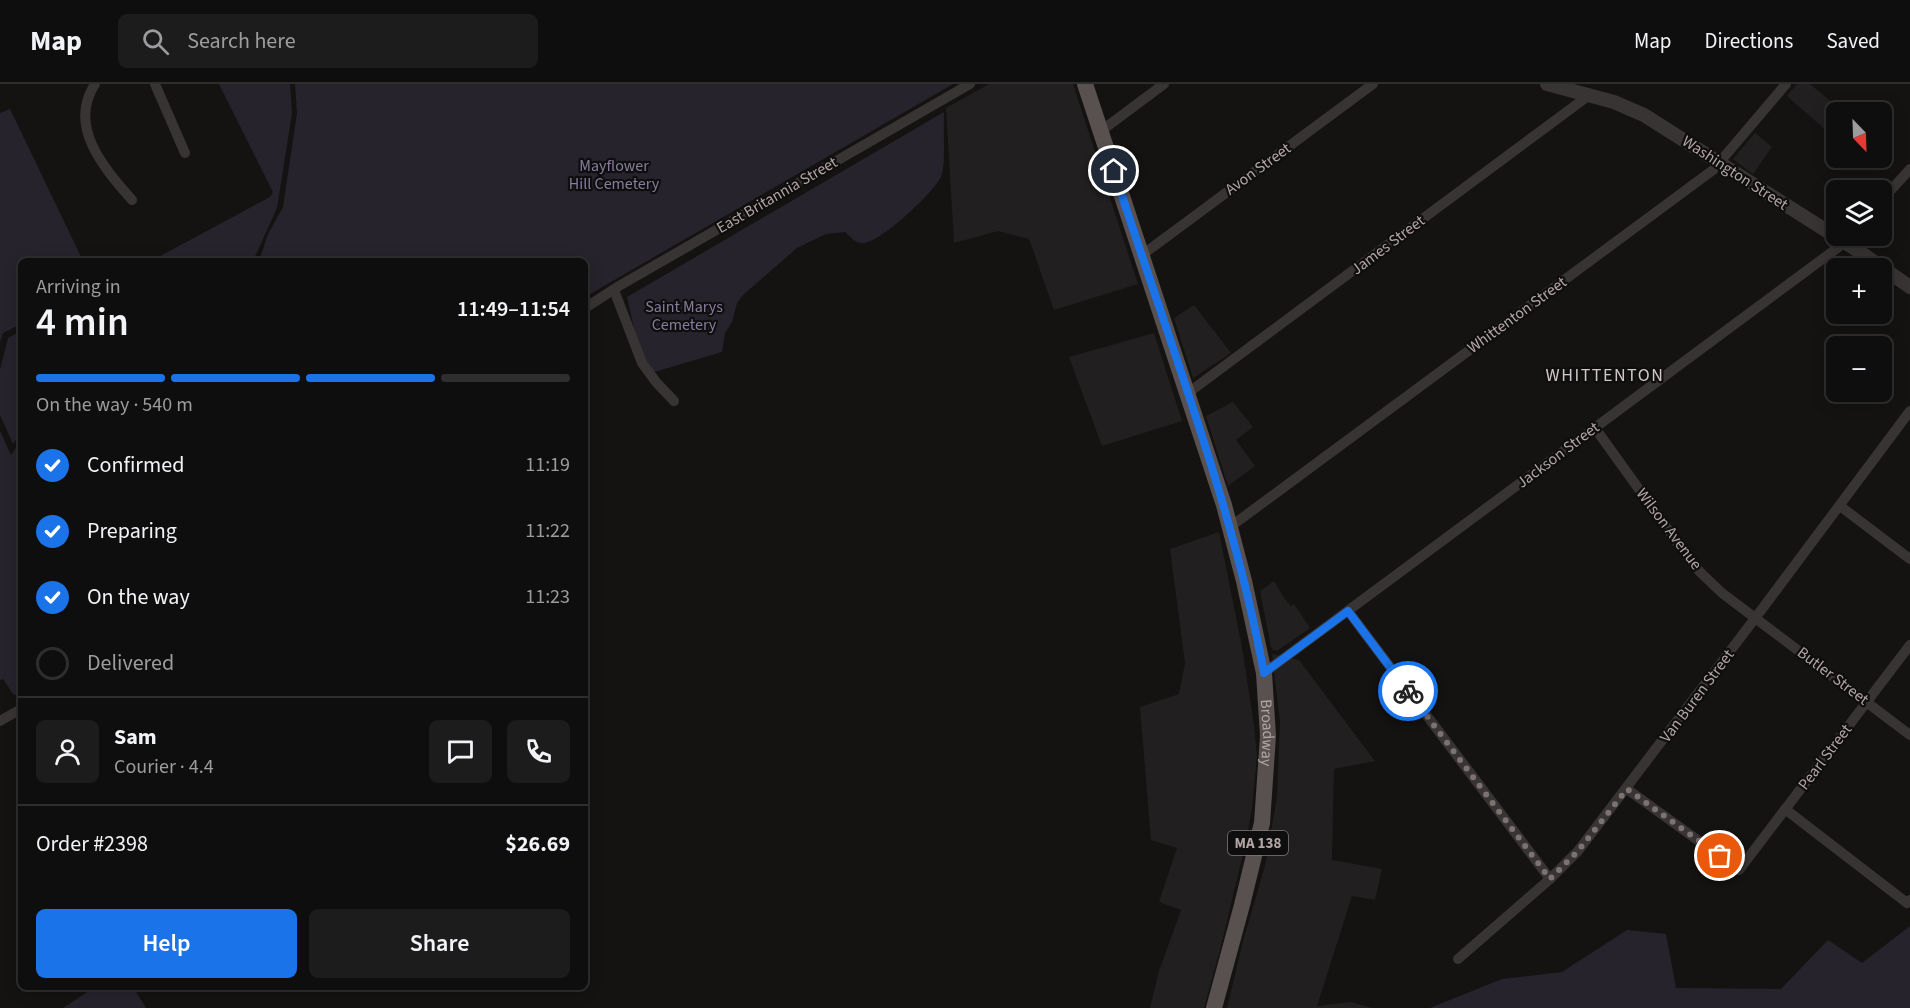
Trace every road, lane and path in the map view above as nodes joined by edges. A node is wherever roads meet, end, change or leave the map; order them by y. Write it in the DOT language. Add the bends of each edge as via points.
graph roads {
  1 [pos="95,84"];
  2 [pos="155,84"];
  3 [pos="970,84"];
  4 [pos="1085,84"];
  5 [pos="1164,84"];
  6 [pos="1373,84"];
  7 [pos="1547,84"];
  8 [pos="1786,84"];
  9 [pos="1588,96"];
  10 [pos="1101,130"];
  11 [pos="185,153"];
  12 [pos="1720,163"];
  13 [pos="1910,169"];
  14 [pos="1892,189"];
  15 [pos="132,200"];
  16 [pos="1826,226"];
  17 [pos="1839,246"];
  18 [pos="1857,246"];
  19 [pos="1142,255"];
  20 [pos="1910,287"];
  21 [pos="614,290"];
  22 [pos="588,306"];
  23 [pos="1188,393"];
  24 [pos="674,401"];
  25 [pos="1910,411"];
  26 [pos="1595,428"];
  27 [pos="1840,506"];
  28 [pos="1230,527"];
  29 [pos="1910,559"];
  30 [pos="1348,611"];
  31 [pos="1756,617"];
  32 [pos="1910,645"];
  33 [pos="1264,673"];
  34 [pos="1867,702"];
  35 [pos="18,711"];
  36 [pos="0,721"];
  37 [pos="1910,735"];
  38 [pos="1627,789"];
  39 [pos="1785,809"];
  40 [pos="1550,879"];
  41 [pos="1909,901"];
  42 [pos="1458,958"];
  43 [pos="1214,1008"];
  1 -- 15 [label="street" via="86,108 88,136 112,178"];
  2 -- 11 [label="street"];
  3 -- 21 [label="street, East Britannia Street"];
  4 -- 10 [label="main road, Broadway / MA 138"];
  5 -- 10 [label="street"];
  6 -- 19 [label="street, Avon Street"];
  7 -- 9 [label="street, Washington Street"];
  8 -- 12 [label="street, Whittenton Street"];
  9 -- 12 [label="street, Washington Street" via="1636,110"];
  9 -- 23 [label="street, James Street"];
  10 -- 19 [label="main road, Broadway / MA 138"];
  12 -- 16 [label="street, Washington Street"];
  12 -- 28 [label="street, Whittenton Street"];
  13 -- 14 [label="street"];
  17 -- 26 [label="street, Jackson Street"];
  18 -- 20 [label="street, Washington Street"];
  19 -- 23 [label="main road, Broadway / MA 138"];
  21 -- 22 [label="street, East Britannia Street"];
  21 -- 24 [label="street" via="642,363"];
  23 -- 28 [label="main road, Broadway / MA 138"];
  25 -- 27 [label="street, Van Buren Street"];
  26 -- 30 [label="street, Jackson Street"];
  26 -- 31 [label="street, Wilson Avenue" via="1693,564 1722,593"];
  27 -- 29 [label="street"];
  27 -- 31 [label="street, Van Buren Street"];
  28 -- 33 [label="main road, Broadway / MA 138"];
  30 -- 33 [label="street, Jackson Street"];
  30 -- 40 [label="street"];
  31 -- 34 [label="street, Butler Street"];
  31 -- 38 [label="street, Van Buren Street"];
  32 -- 34 [label="street, Pearl Street"];
  33 -- 43 [label="main road, Broadway / MA 138" via="1268,736 1262,823"];
  34 -- 37 [label="street, Butler Street"];
  34 -- 39 [label="street, Pearl Street"];
  35 -- 36 [label="street"];
  38 -- 39 [label="street, Pearl Street" via="1739,870"];
  38 -- 40 [label="street, Van Buren Street" via="1578,851"];
  39 -- 41 [label="street"];
  40 -- 42 [label="street, Van Buren Street"];
}
